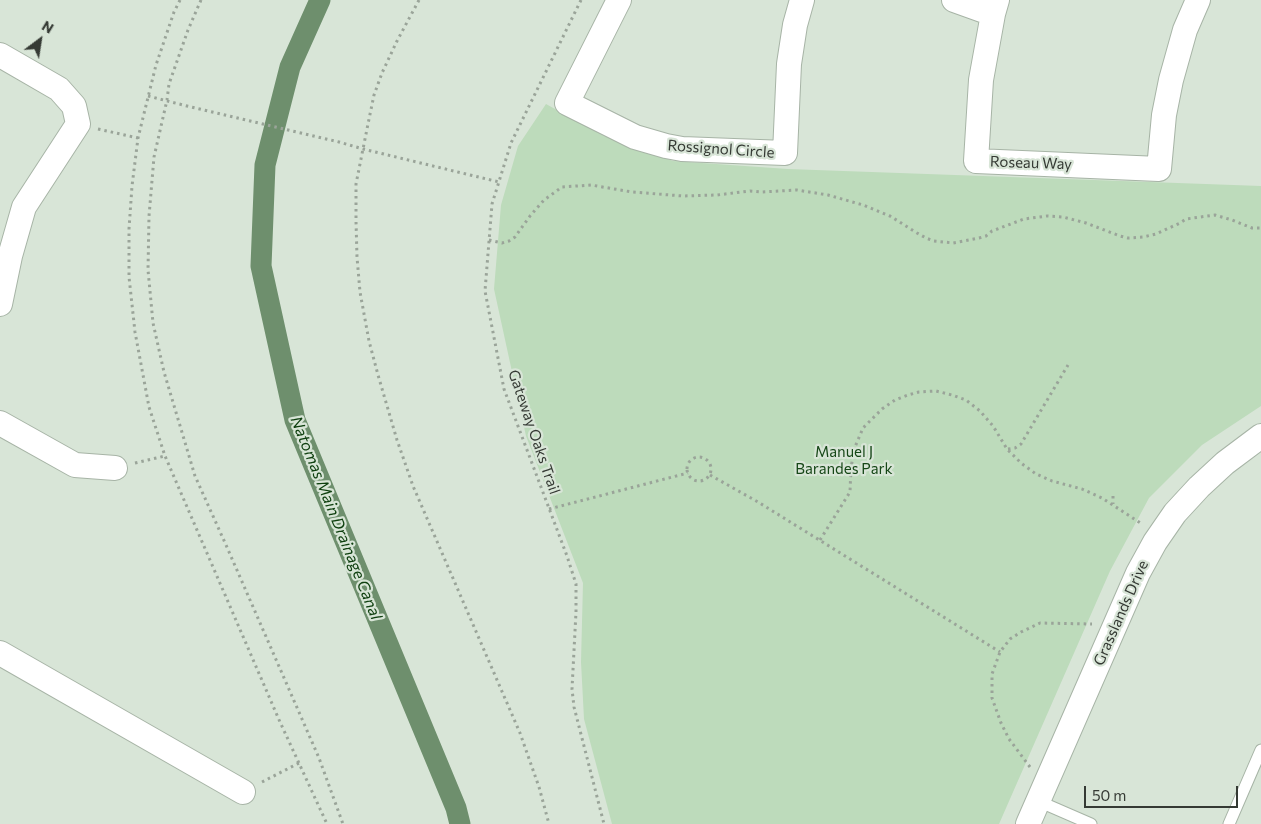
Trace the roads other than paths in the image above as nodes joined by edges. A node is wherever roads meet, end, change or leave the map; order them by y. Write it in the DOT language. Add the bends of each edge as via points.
graph roads {
  1 [pos="619,0"];
  2 [pos="802,0"];
  3 [pos="954,0"];
  4 [pos="1198,0"];
  5 [pos="995,7"];
  6 [pos="0,55"];
  7 [pos="0,304"];
  8 [pos="0,423"];
  9 [pos="1261,436"];
  10 [pos="115,468"];
  11 [pos="0,652"];
  12 [pos="1261,750"];
  13 [pos="243,792"];
  14 [pos="1041,794"];
  15 [pos="1028,824"];
  16 [pos="1091,824"];
  17 [pos="1229,824"];
  1 -- 2 [label="street, Rossignol Circle" via="567,103 635,137 666,146 785,153 789,64"];
  3 -- 5 [label="street"];
  4 -- 5 [label="street, Roseau Way" via="1185,30 1171,80 1159,169 976,161 981,80"];
  6 -- 7 [label="street" via="59,89 76,115 24,207"];
  8 -- 10 [label="street" via="75,465"];
  9 -- 14 [label="street, Grasslands Drive" via="1199,487 1160,535 1138,573"];
  11 -- 13 [label="street"];
  12 -- 17 [label="lane"];
  14 -- 15 [label="street, Grasslands Drive"];
  14 -- 16 [label="lane"];
}
